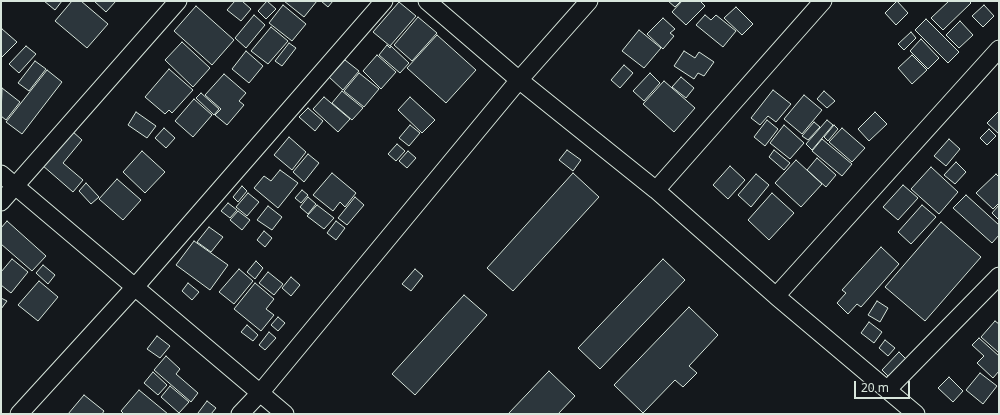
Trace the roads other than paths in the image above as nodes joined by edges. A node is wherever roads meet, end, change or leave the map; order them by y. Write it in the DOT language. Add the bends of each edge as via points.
graph roads {
  1 [pos="178,1"];
  2 [pos="384,1"];
  3 [pos="427,1"];
  4 [pos="589,1"];
  5 [pos="823,1"];
  6 [pos="999,49"];
  7 [pos="519,80"];
  8 [pos="1,174"];
  9 [pos="15,186"];
  10 [pos="656,190"];
  11 [pos="1,202"];
  12 [pos="999,276"];
  13 [pos="135,287"];
  14 [pos="776,296"];
  15 [pos="888,389"];
  16 [pos="260,393"];
  17 [pos="19,414"];
  18 [pos="240,414"];
  19 [pos="285,414"];
  20 [pos="916,414"];
  1 -- 9 [label="street"];
  2 -- 13 [label="street"];
  3 -- 7 [label="street"];
  4 -- 7 [label="street"];
  5 -- 10 [label="street"];
  6 -- 14 [label="street"];
  7 -- 10 [label="street"];
  7 -- 16 [label="street"];
  8 -- 9 [label="street"];
  9 -- 11 [label="street"];
  9 -- 13 [label="street"];
  10 -- 14 [label="street"];
  12 -- 15 [label="street"];
  13 -- 16 [label="street"];
  13 -- 17 [label="street"];
  14 -- 15 [label="street"];
  15 -- 20 [label="street"];
  16 -- 18 [label="street"];
  16 -- 19 [label="street"];
}
